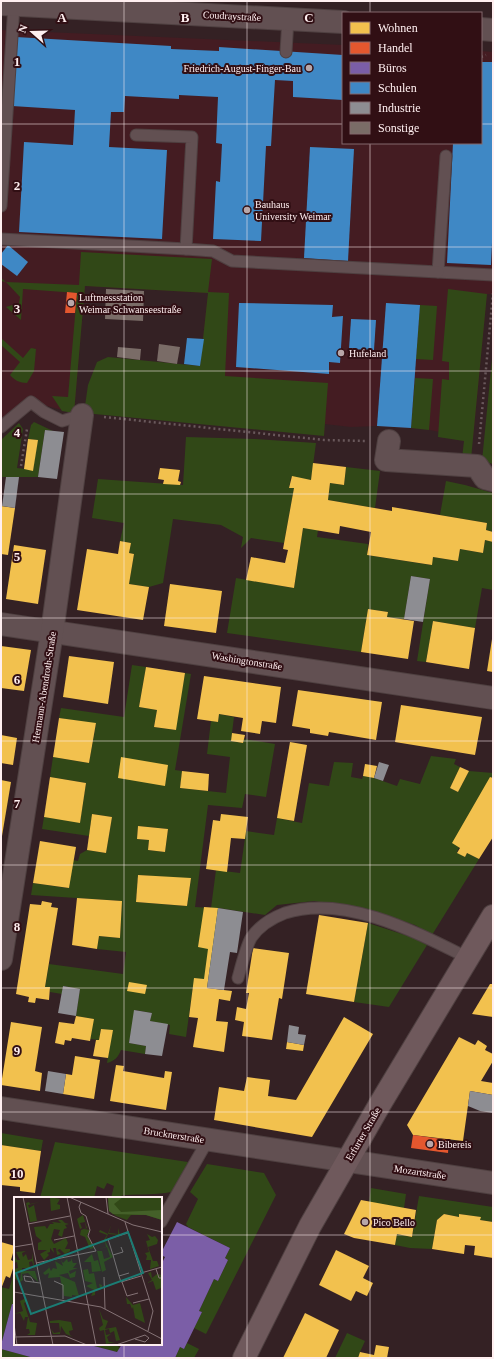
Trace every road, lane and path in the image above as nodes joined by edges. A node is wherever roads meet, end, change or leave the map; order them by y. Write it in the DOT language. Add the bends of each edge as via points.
graph roads {
  1 [pos="8,5"];
  2 [pos="288,19"];
  3 [pos="342,22"];
  4 [pos="482,29"];
  5 [pos="493,30"];
  6 [pos="286,52"];
  7 [pos="486,55"];
  8 [pos="482,57"];
  9 [pos="136,135"];
  10 [pos="446,156"];
  11 [pos="1,206"];
  12 [pos="1,239"];
  13 [pos="186,250"];
  14 [pos="438,272"];
  15 [pos="493,275"];
  16 [pos="493,294"];
  17 [pos="31,402"];
  18 [pos="82,415"];
  19 [pos="1,427"];
  20 [pos="388,441"];
  21 [pos="21,466"];
  22 [pos="485,473"];
  23 [pos="1,624"];
  24 [pos="52,632"];
  25 [pos="493,698"];
  26 [pos="493,916"];
  27 [pos="468,958"];
  28 [pos="1,959"];
  29 [pos="238,978"];
  30 [pos="1,1108"];
  31 [pos="208,1140"];
  32 [pos="346,1162"];
  33 [pos="493,1183"];
  34 [pos="166,1204"];
  35 [pos="162,1218"];
  36 [pos="244,1358"];
  1 -- 2 [label="street, Coudraystraße"];
  1 -- 11 [label="lane"];
  2 -- 3 [label="street, Coudraystraße"];
  2 -- 6 [label="lane"];
  4 -- 5 [label="street"];
  7 -- 8 [label="path"];
  9 -- 13 [label="lane" via="192,137"];
  10 -- 14 [label="lane"];
  12 -- 13 [label="lane"];
  13 -- 14 [label="lane" via="213,252 232,262"];
  14 -- 15 [label="lane"];
  16 -- 22 [label="path"];
  17 -- 18 [label="lane" via="62,421"];
  17 -- 19 [label="lane"];
  17 -- 21 [label="path"];
  18 -- 20 [label="path" via="324,440"];
  18 -- 24 [label="street, Hermann-Abendroth-Straße"];
  20 -- 22 [label="street" via="386,460"];
  23 -- 24 [label="street, Washingtonstraße"];
  24 -- 25 [label="street, Washingtonstraße"];
  24 -- 28 [label="street, Hermann-Abendroth-Straße"];
  26 -- 27 [label="street, Erfurter Straße"];
  27 -- 29 [label="lane" via="418,933 382,920 353,912 316,907 274,917 259,929 251,939"];
  27 -- 32 [label="street, Erfurter Straße"];
  30 -- 31 [label="street, Brucknerstraße"];
  31 -- 32 [label="street, Brucknerstraße"];
  31 -- 34 [label="lane"];
  32 -- 33 [label="street, Mozartstraße"];
  32 -- 36 [label="street, Erfurter Straße" via="310,1226"];
  34 -- 35 [label="lane"];
}
